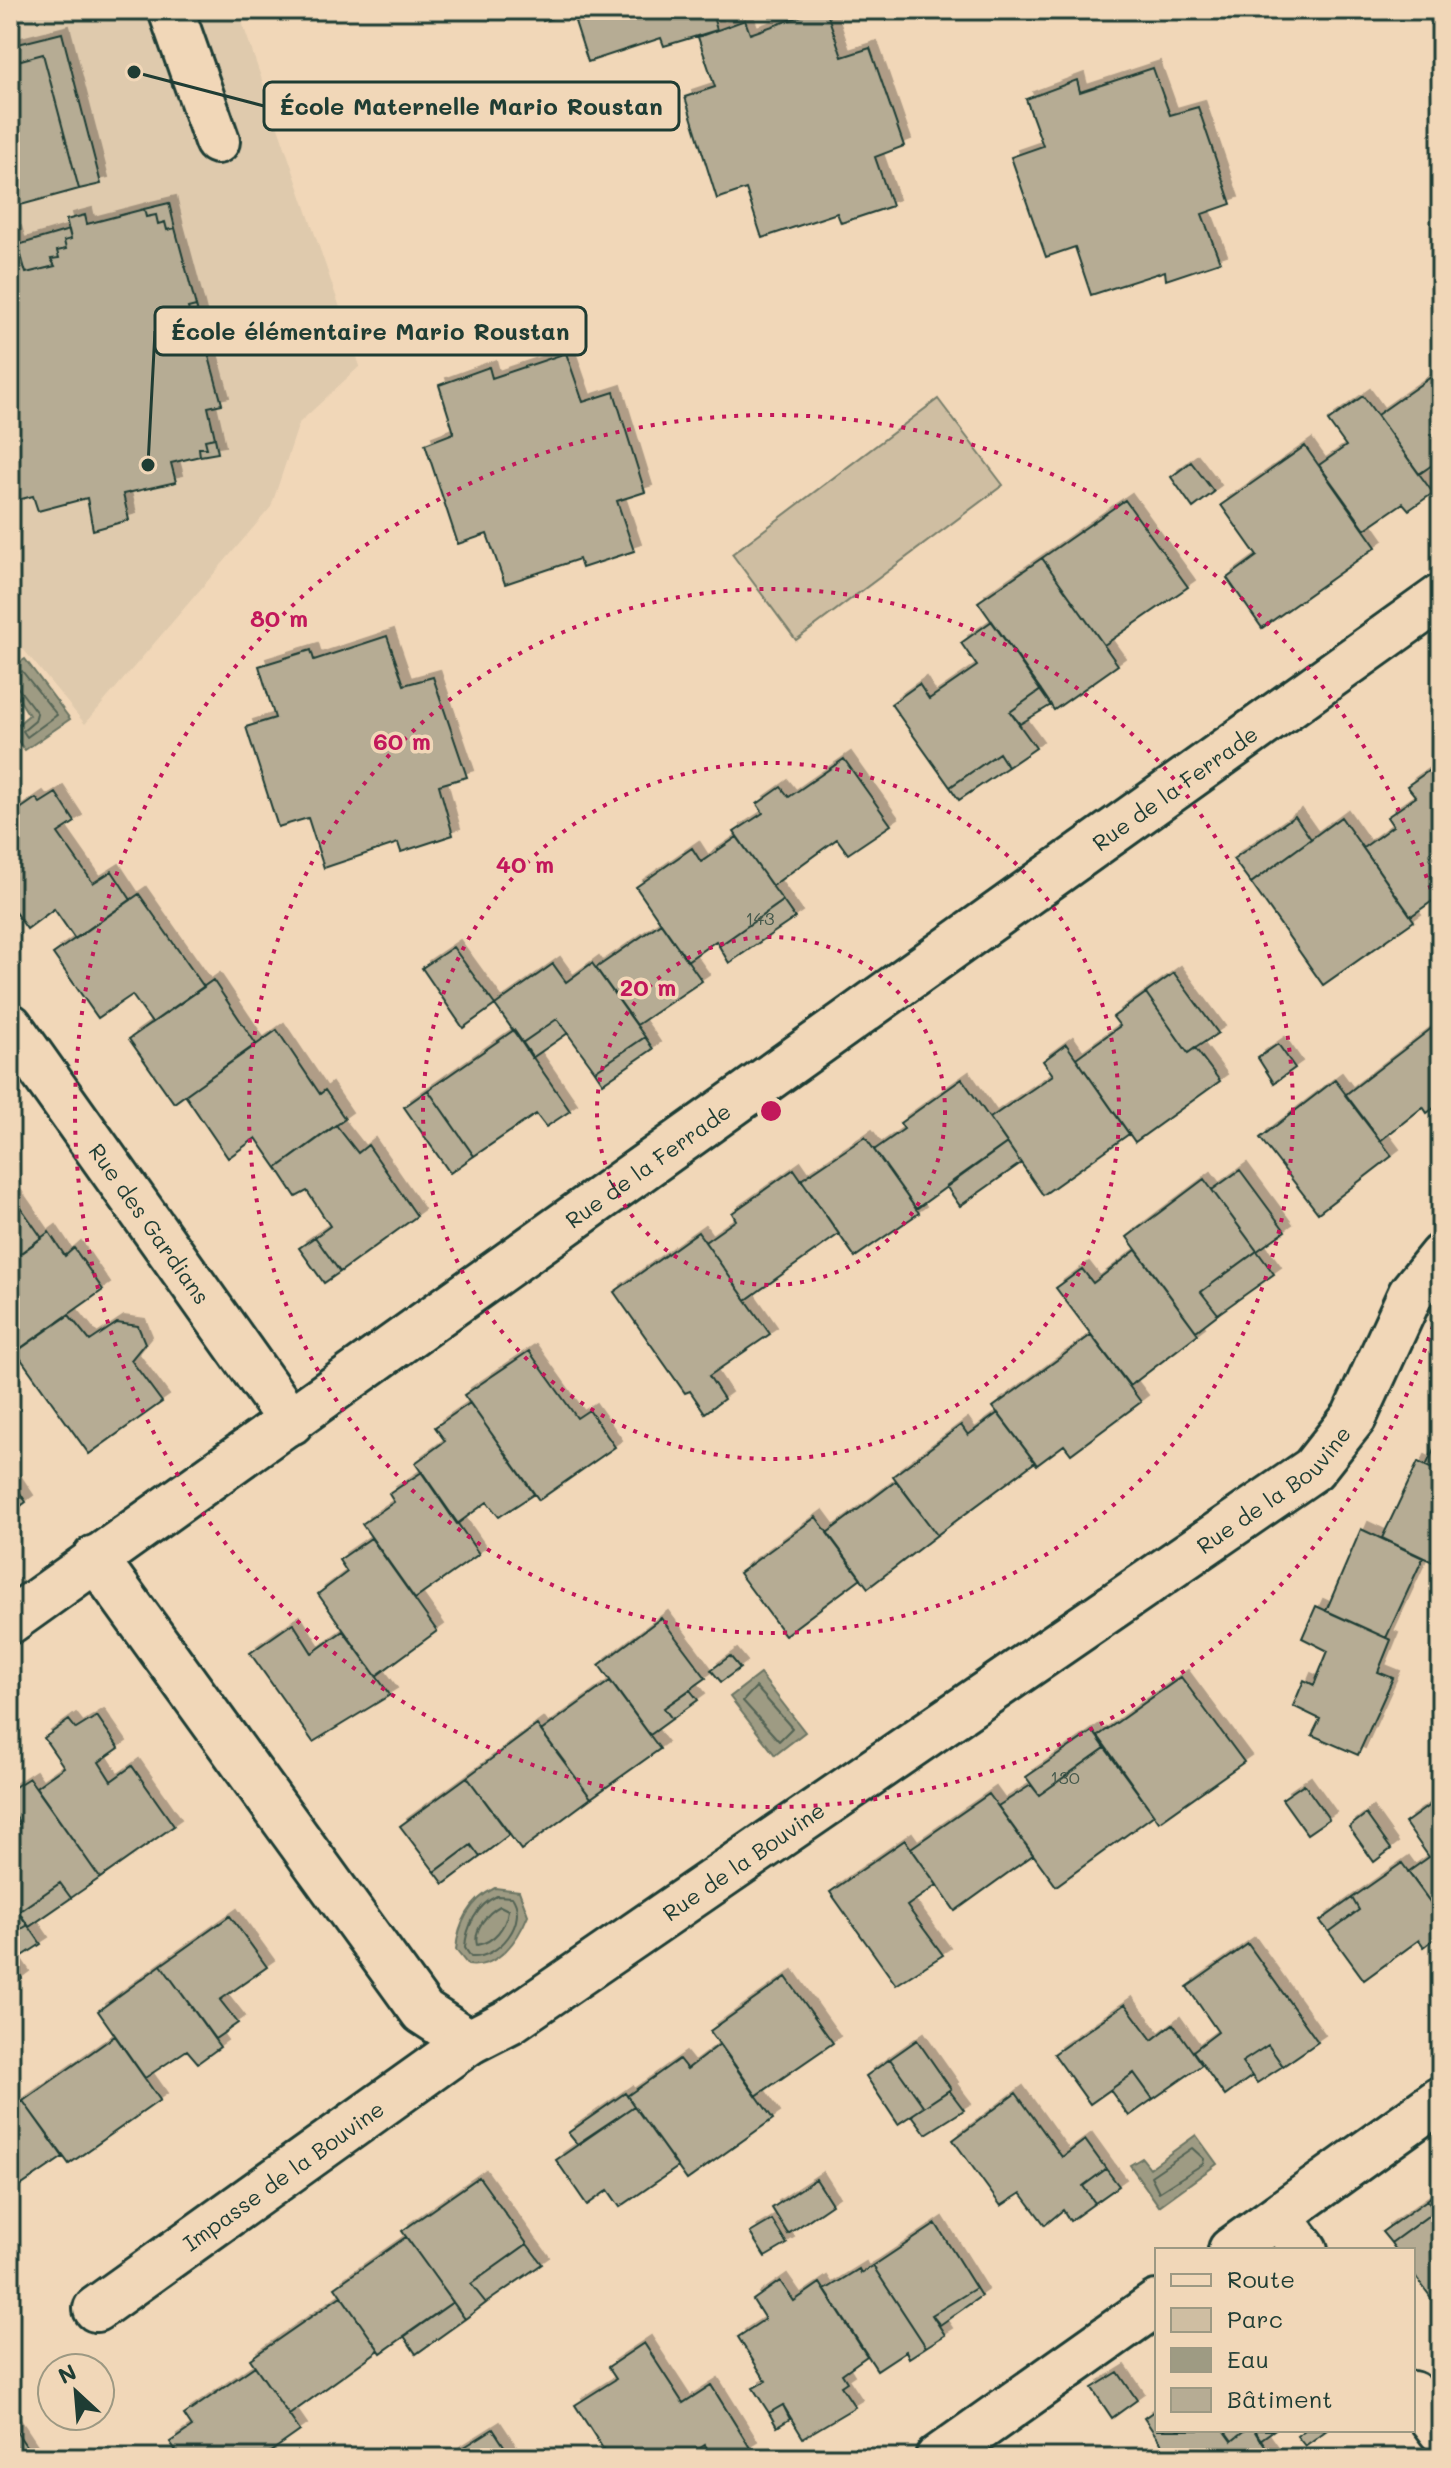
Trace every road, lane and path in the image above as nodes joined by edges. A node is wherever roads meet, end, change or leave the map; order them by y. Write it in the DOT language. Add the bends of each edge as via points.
graph roads {
  1 [pos="171,10"];
  2 [pos="217,141"];
  3 [pos="1441,597"];
  4 [pos="10,1026"];
  5 [pos="1441,1256"];
  6 [pos="291,1422"];
  7 [pos="95,1558"];
  8 [pos="10,1621"];
  9 [pos="469,2042"];
  10 [pos="1441,2099"];
  11 [pos="1279,2216"];
  12 [pos="1234,2248"];
  13 [pos="1303,2248"];
  14 [pos="1155,2304"];
  15 [pos="96,2309"];
  16 [pos="1415,2397"];
  17 [pos="1441,2431"];
  18 [pos="938,2458"];
  1 -- 2 [label="street"];
  3 -- 6 [label="street, Rue de la Ferrade"];
  4 -- 6 [label="street, Rue des Gardians"];
  5 -- 9 [label="street, Rue de la Bouvine" via="1411,1293 1354,1417 1313,1469 510,2021"];
  6 -- 7 [label="street, Rue de la Ferrade"];
  7 -- 8 [label="street, Rue de la Ferrade"];
  7 -- 9 [label="street" via="423,2012"];
  9 -- 15 [label="street, Impasse de la Bouvine"];
  10 -- 11 [label="street"];
  11 -- 12 [label="street"];
  11 -- 13 [label="street"];
  14 -- 18 [label="street"];
  16 -- 17 [label="street"];
}
